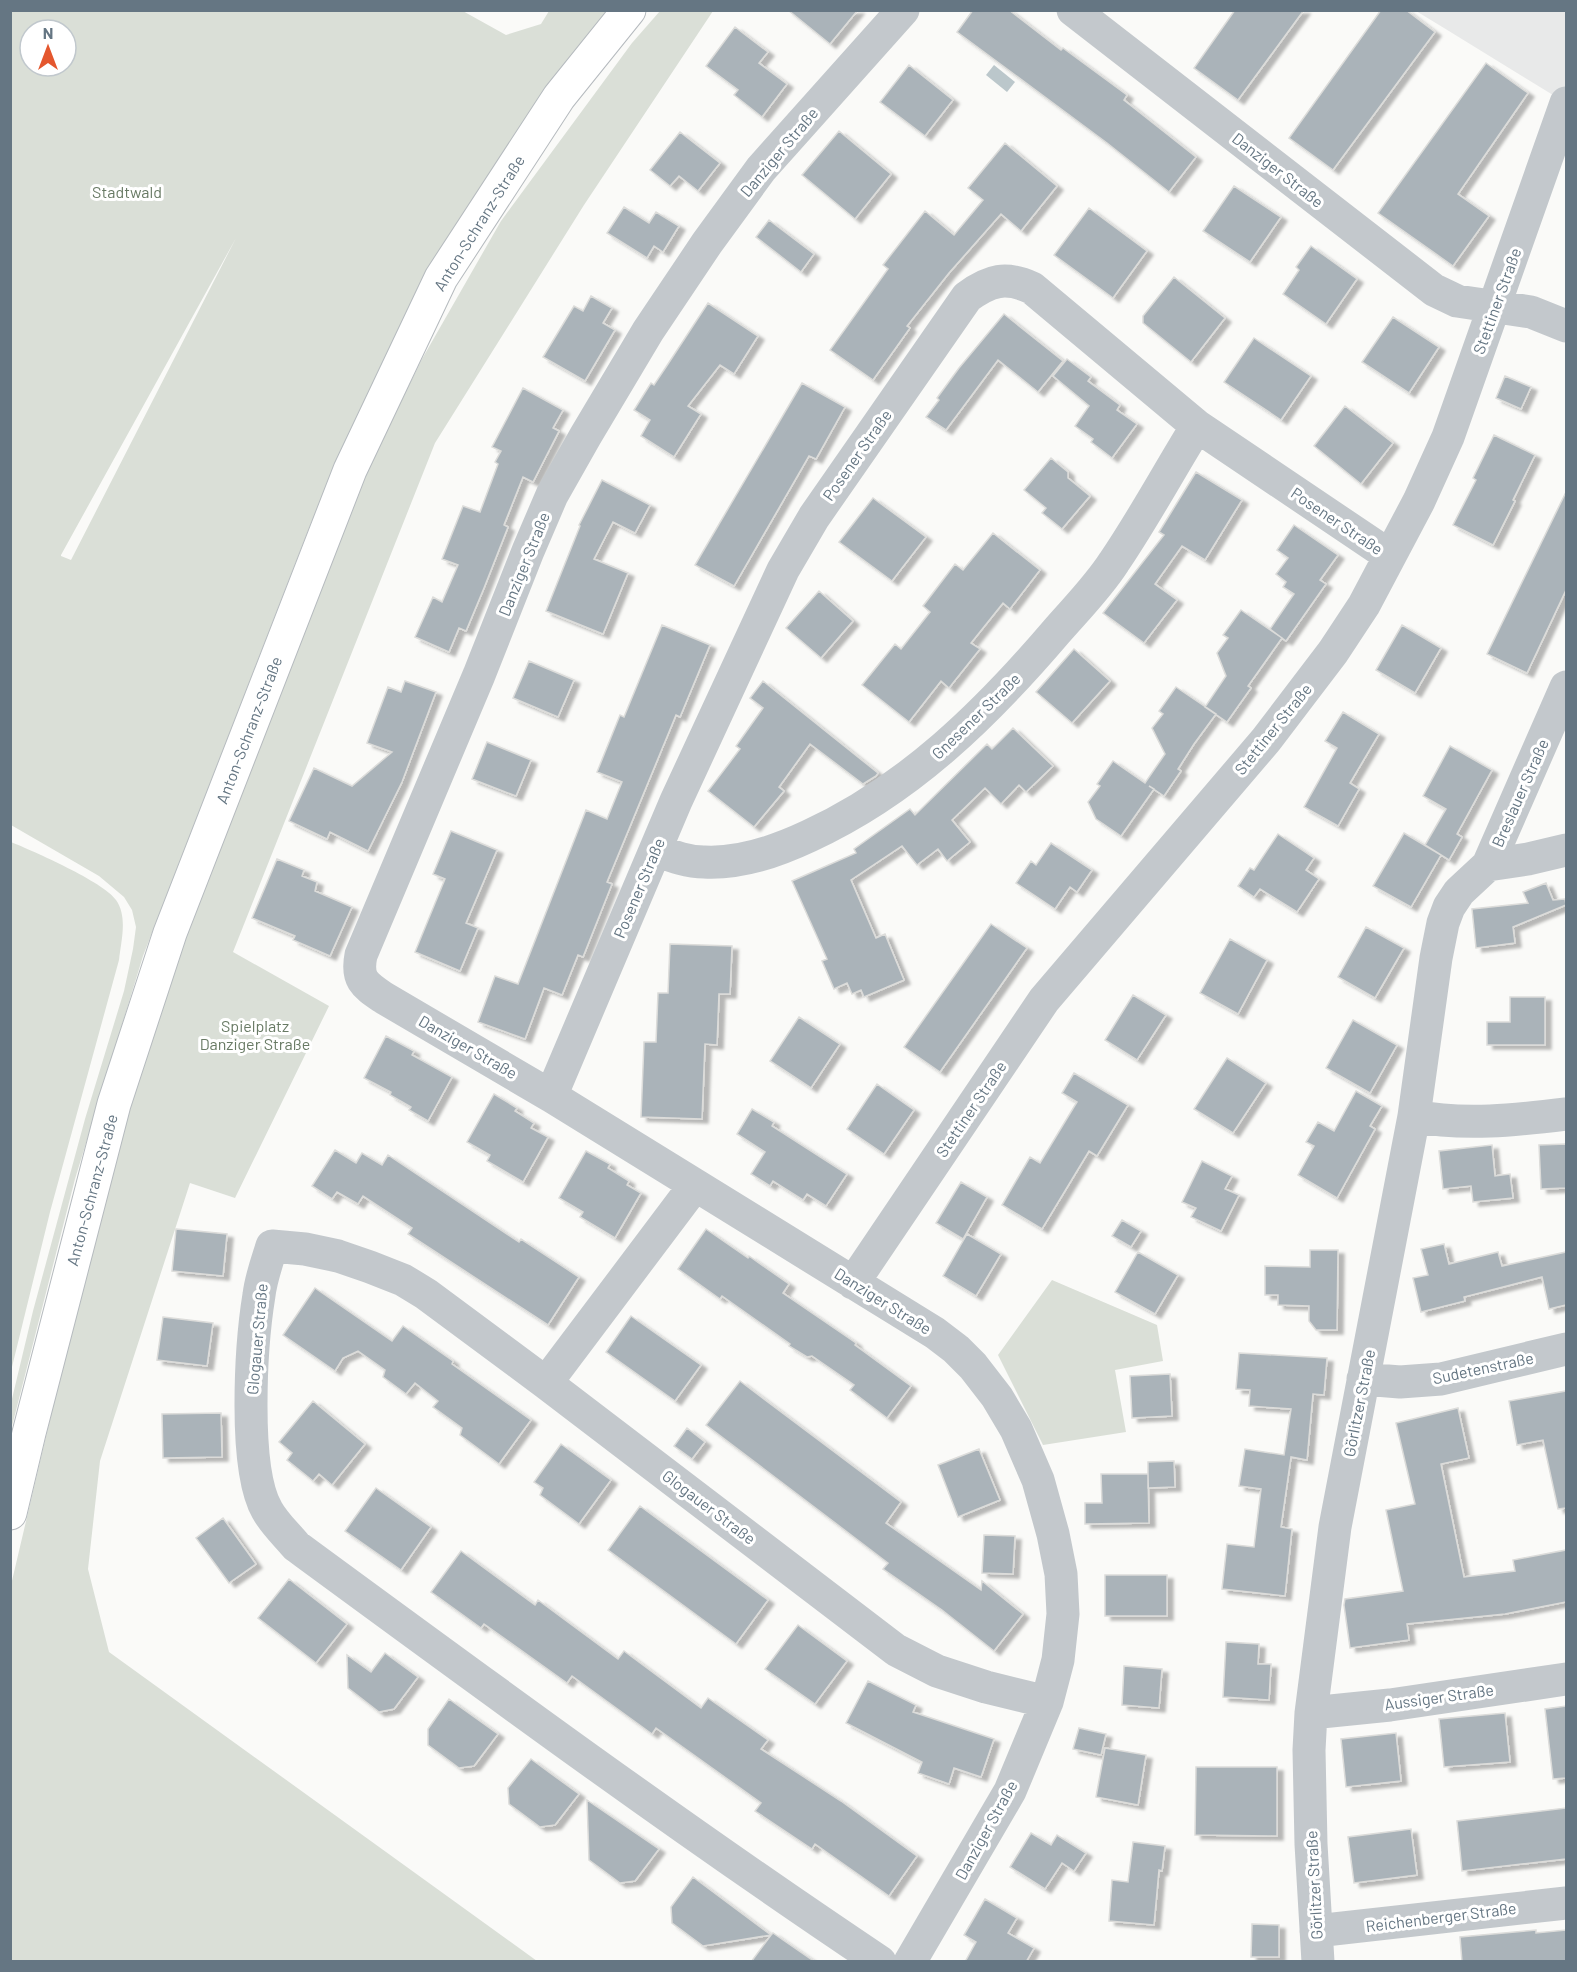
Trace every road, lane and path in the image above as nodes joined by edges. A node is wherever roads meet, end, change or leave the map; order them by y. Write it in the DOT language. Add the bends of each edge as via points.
graph roads {
  1 [pos="629,10"];
  2 [pos="903,10"];
  3 [pos="1073,10"];
  4 [pos="1566,103"];
  5 [pos="1495,307"];
  6 [pos="1566,326"];
  7 [pos="1197,426"];
  8 [pos="1390,556"];
  9 [pos="1566,687"];
  10 [pos="1566,849"];
  11 [pos="656,850"];
  12 [pos="1488,865"];
  13 [pos="551,1096"];
  14 [pos="1566,1114"];
  15 [pos="1414,1116"];
  16 [pos="695,1185"];
  17 [pos="853,1282"];
  18 [pos="1566,1349"];
  19 [pos="1363,1379"];
  20 [pos="546,1383"];
  21 [pos="10,1512"];
  22 [pos="1566,1679"];
  23 [pos="1047,1702"];
  24 [pos="1311,1713"];
  25 [pos="1566,1903"];
  26 [pos="1317,1947"];
  27 [pos="880,1962"];
  28 [pos="910,1962"];
  1 -- 21 [label="main road, Anton-Schranz-Straße" via="560,97 441,278 350,470 170,933 114,1104"];
  2 -- 13 [label="street, Danziger Straße" via="754,179 648,331 586,435 552,495 361,955 358,969 371,989"];
  3 -- 5 [label="street, Danziger Straße" via="1434,290 1456,301"];
  4 -- 5 [label="street, Stettiner Straße"];
  5 -- 6 [label="street, Danziger Straße" via="1531,312"];
  5 -- 8 [label="street, Stettiner Straße" via="1448,437"];
  7 -- 8 [label="street, Posener Straße"];
  7 -- 11 [label="street, Gnesener Straße" via="1114,563 1014,682 937,755 837,824 781,850 705,862 679,859"];
  7 -- 11 [label="street, Posener Straße" via="1032,288 1016,281 999,281 982,286 967,297 814,517 783,570"];
  8 -- 17 [label="street, Stettiner Straße" via="1333,652 1266,740 1044,1000"];
  9 -- 12 [label="street, Breslauer Straße"];
  10 -- 12 [label="street"];
  11 -- 13 [label="street, Posener Straße"];
  12 -- 15 [label="street, Görlitzer Straße" via="1459,892 1443,923"];
  13 -- 16 [label="street, Danziger Straße"];
  14 -- 15 [label="street" via="1457,1122"];
  15 -- 19 [label="street, Görlitzer Straße"];
  16 -- 17 [label="street, Danziger Straße"];
  16 -- 20 [label="street"];
  17 -- 23 [label="street, Danziger Straße" via="957,1349 997,1397 1016,1429 1038,1480 1061,1574 1063,1614 1058,1660"];
  18 -- 19 [label="street, Sudetenstraße" via="1441,1379"];
  19 -- 24 [label="street, Görlitzer Straße" via="1335,1527"];
  20 -- 23 [label="street, Glogauer Straße" via="896,1650 937,1671"];
  20 -- 27 [label="street, Glogauer Straße" via="403,1280 338,1256 272,1246 259,1294 252,1364 252,1436 259,1490 266,1509 296,1546 786,1899"];
  22 -- 24 [label="street, Aussiger Straße"];
  23 -- 28 [label="street, Danziger Straße" via="1010,1791"];
  24 -- 26 [label="street, Görlitzer Straße" via="1311,1832"];
  25 -- 26 [label="street, Reichenberger Straße" via="1459,1914"];
}
